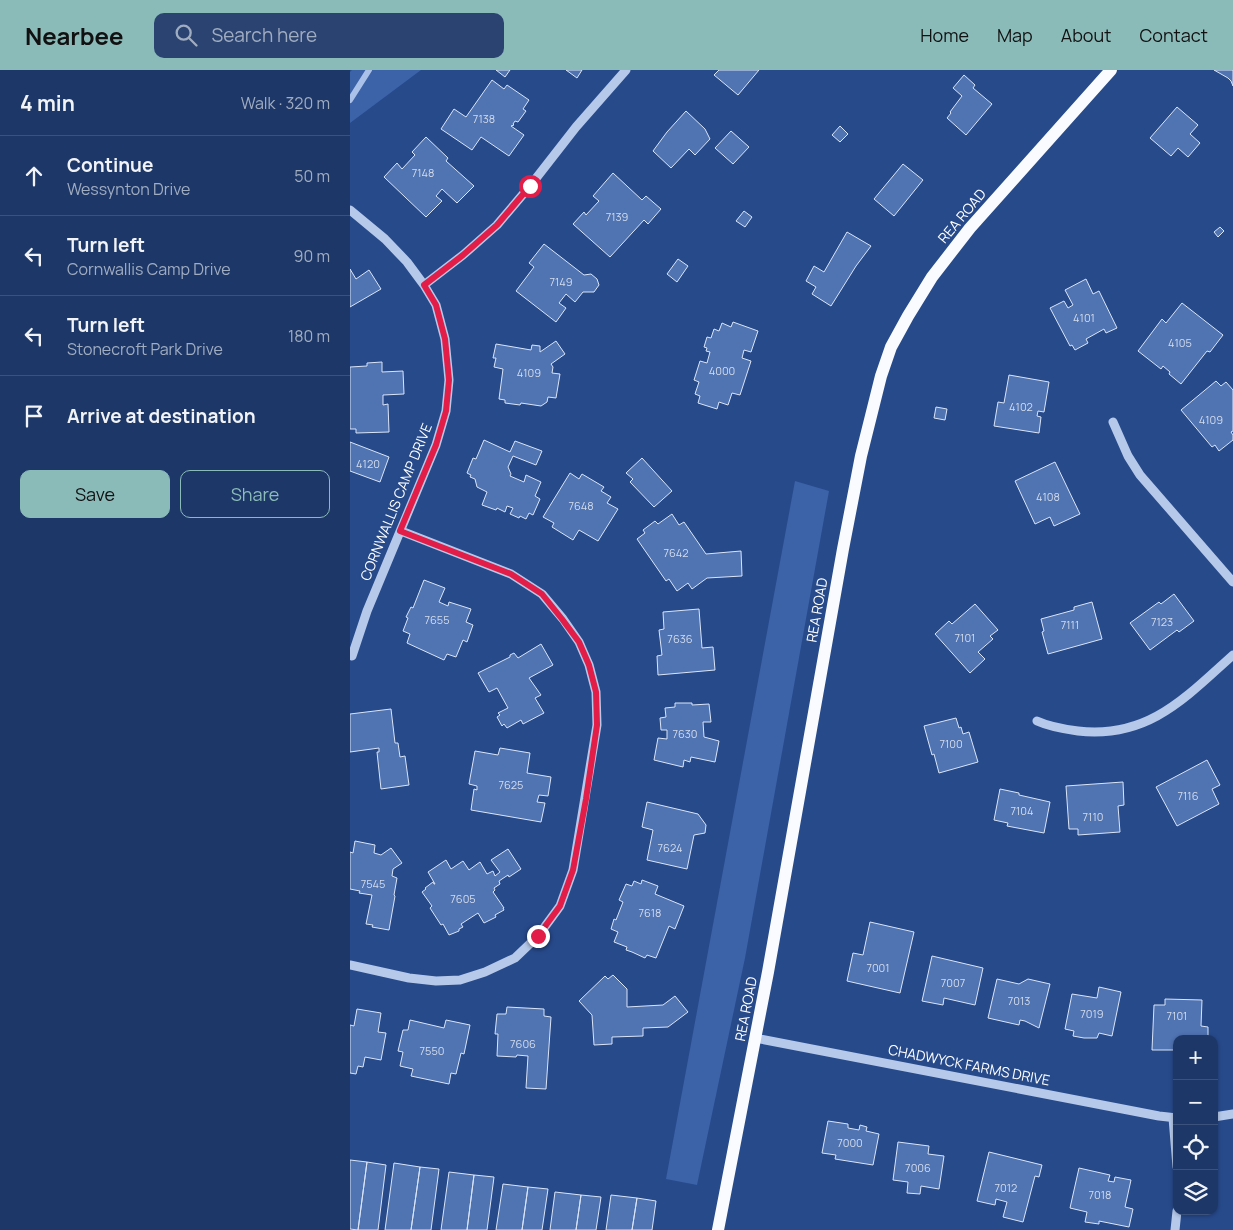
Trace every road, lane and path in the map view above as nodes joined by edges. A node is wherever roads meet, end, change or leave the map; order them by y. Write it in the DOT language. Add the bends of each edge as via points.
graph roads {
  1 [pos="626,70"];
  2 [pos="1111,70"];
  3 [pos="350,210"];
  4 [pos="424,285"];
  5 [pos="1113,422"];
  6 [pos="400,531"];
  7 [pos="1233,582"];
  8 [pos="352,656"];
  9 [pos="1233,656"];
  10 [pos="1037,721"];
  11 [pos="350,965"];
  12 [pos="756,1038"];
  13 [pos="1233,1114"];
  14 [pos="1218,1116"];
  15 [pos="1173,1118"];
  16 [pos="1177,1215"];
  17 [pos="718,1230"];
  18 [pos="1175,1230"];
  1 -- 4 [label="street" via="497,225"];
  2 -- 12 [label="main road, REA ROAD" via="970,228 932,277 891,347 881,376 849,521"];
  3 -- 4 [label="street, CORNWALLIS CAMP DRIVE" via="385,239"];
  4 -- 6 [label="street, CORNWALLIS CAMP DRIVE" via="436,305 445,339 449,380 446,411 436,445"];
  5 -- 7 [label="street" via="1140,475"];
  6 -- 8 [label="street, CORNWALLIS CAMP DRIVE"];
  6 -- 11 [label="street" via="511,574 542,594 579,642 589,665 596,692 597,725 573,870 560,906 532,942 515,958 460,980 409,978"];
  9 -- 10 [label="street" via="1160,716 1132,727 1112,732 1090,732 1059,729"];
  12 -- 15 [label="street, CHADWYCK FARMS DRIVE"];
  12 -- 17 [label="main road, REA ROAD"];
  13 -- 14 [label="street"];
  16 -- 18 [label="street"];
}
